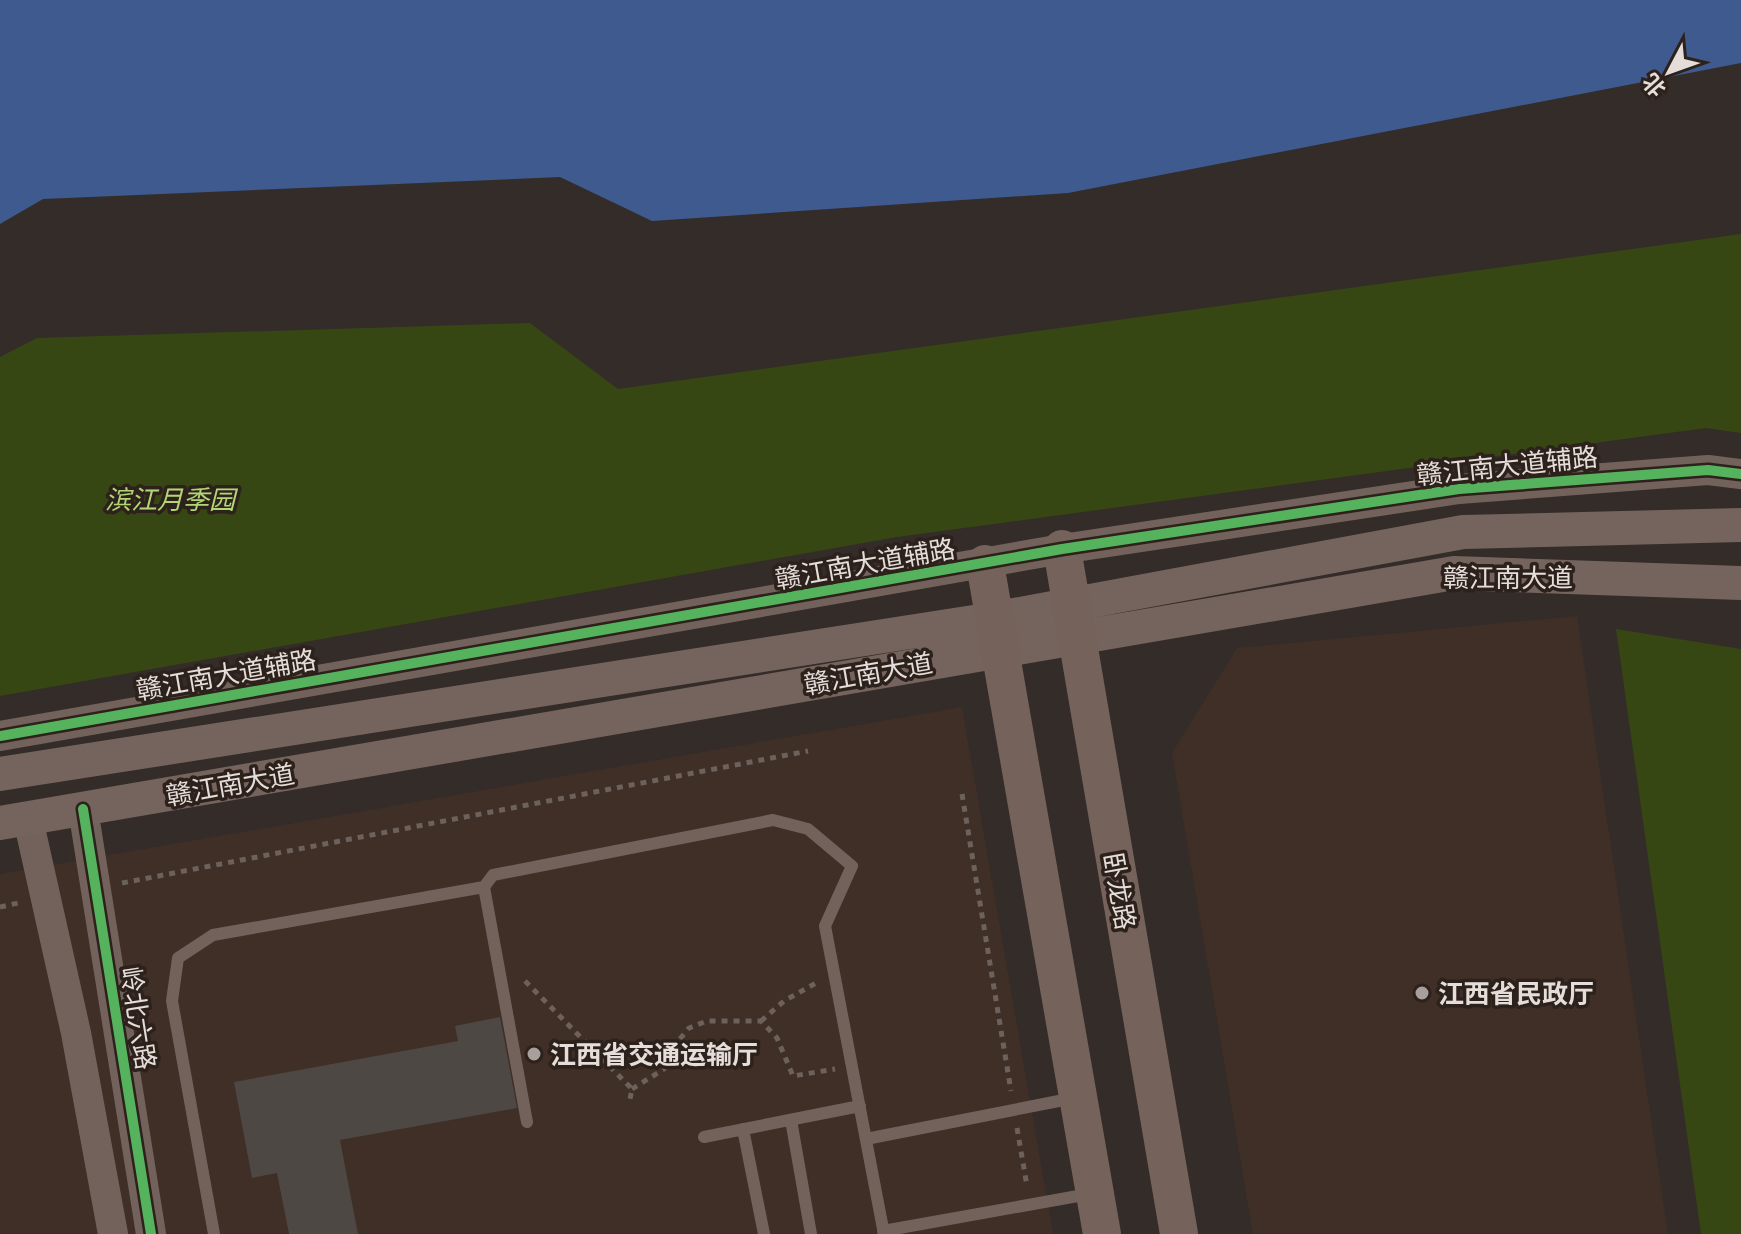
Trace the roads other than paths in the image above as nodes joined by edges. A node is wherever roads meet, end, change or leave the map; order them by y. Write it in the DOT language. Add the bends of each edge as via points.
graph roads {
  1 [pos="1741,474"];
  2 [pos="1741,525"];
  3 [pos="1062,549"];
  4 [pos="985,564"];
  5 [pos="1741,583"];
  6 [pos="1074,621"];
  7 [pos="996,635"];
  8 [pos="0,736"];
  9 [pos="0,774"];
  10 [pos="83,809"];
  11 [pos="14,821"];
  12 [pos="484,887"];
  13 [pos="1077,1097"];
  14 [pos="860,1106"];
  15 [pos="791,1120"];
  16 [pos="527,1122"];
  17 [pos="743,1129"];
  18 [pos="704,1137"];
  19 [pos="866,1139"];
  20 [pos="1095,1193"];
  21 [pos="884,1233"];
  22 [pos="113,1234"];
  23 [pos="151,1234"];
  24 [pos="214,1234"];
  25 [pos="764,1234"];
  26 [pos="811,1234"];
  27 [pos="1102,1234"];
  28 [pos="1179,1234"];
  1 -- 3 [label="street, 赣江南大道辅路" via="1708,470 1459,489"];
  2 -- 6 [label="main road, 赣江南大道" via="1463,532"];
  3 -- 4 [label="street, 赣江南大道辅路"];
  3 -- 6 [label="main road, 卧龙路"];
  4 -- 7 [label="main road"];
  4 -- 8 [label="street, 赣江南大道辅路"];
  5 -- 6 [label="main road, 赣江南大道" via="1454,573"];
  6 -- 7 [label="main road, 赣江南大道"];
  6 -- 28 [label="main road, 卧龙路"];
  7 -- 9 [label="main road, 赣江南大道"];
  7 -- 10 [label="main road, 赣江南大道"];
  7 -- 13 [label="main road"];
  10 -- 11 [label="main road, 赣江南大道"];
  10 -- 23 [label="street, 岭北六路"];
  11 -- 22 [label="street" via="46,898"];
  12 -- 14 [label="lane" via="493,875 773,820 808,829 852,866 825,926"];
  12 -- 16 [label="lane"];
  12 -- 24 [label="lane" via="213,935 178,958 172,1001"];
  13 -- 19 [label="lane"];
  13 -- 20 [label="main road"];
  14 -- 15 [label="lane"];
  14 -- 19 [label="lane"];
  15 -- 17 [label="lane"];
  15 -- 26 [label="lane"];
  17 -- 18 [label="lane"];
  17 -- 25 [label="lane"];
  19 -- 21 [label="lane"];
  20 -- 21 [label="lane"];
  20 -- 27 [label="main road"];
}
